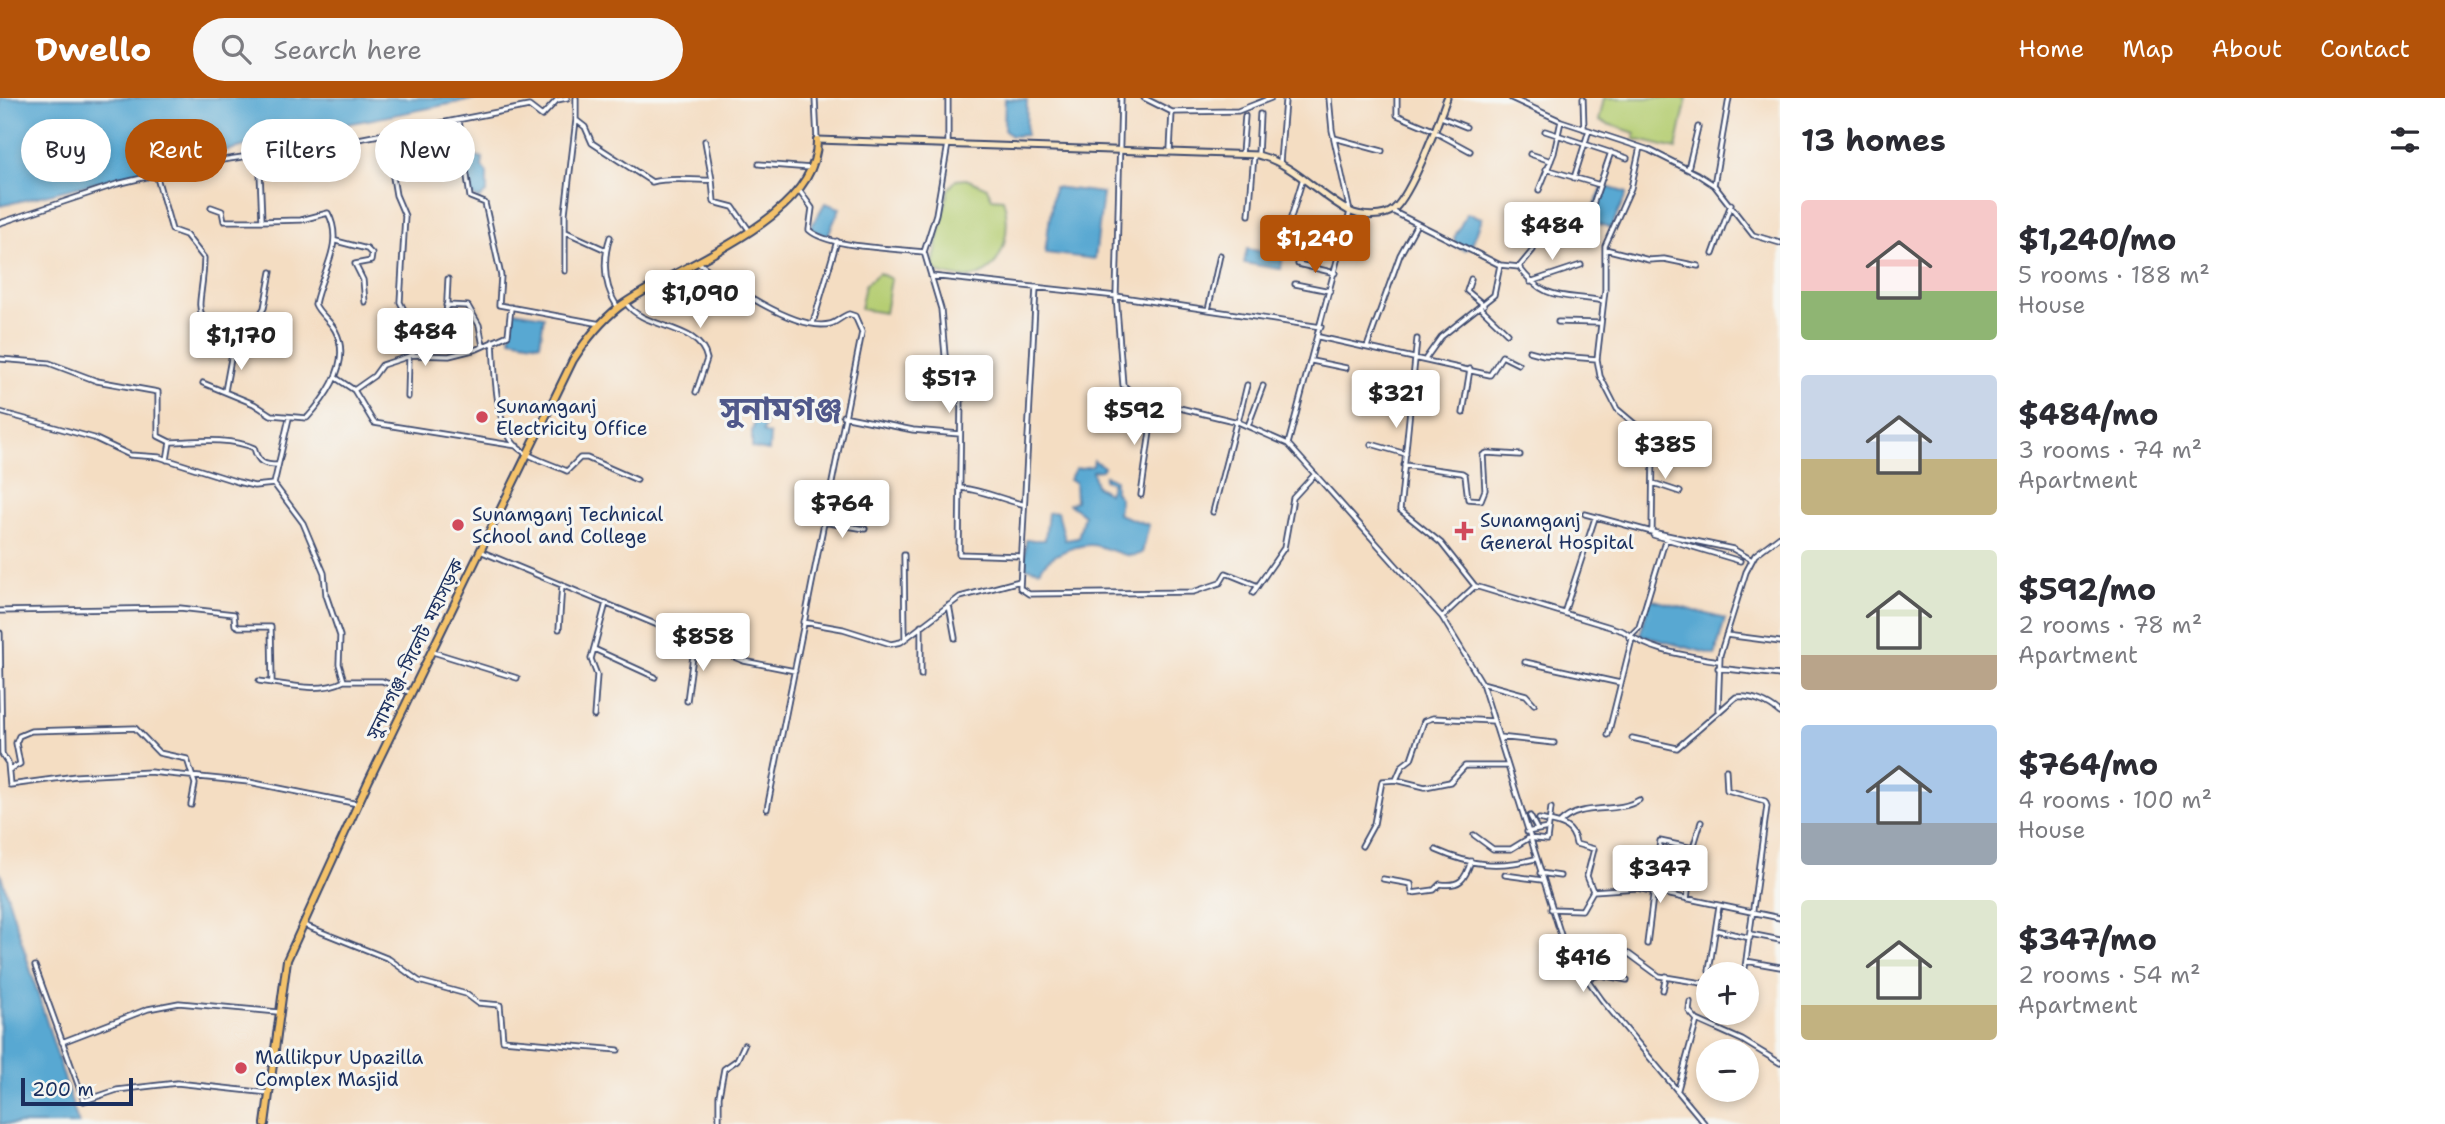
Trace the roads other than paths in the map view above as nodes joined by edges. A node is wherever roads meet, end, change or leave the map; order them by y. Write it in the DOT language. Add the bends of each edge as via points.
graph roads {
  1 [pos="567,98"];
  2 [pos="576,98"];
  3 [pos="815,98"];
  4 [pos="948,98"];
  5 [pos="1121,98"];
  6 [pos="1144,98"];
  7 [pos="1271,98"];
  8 [pos="1329,98"];
  9 [pos="1397,98"];
  10 [pos="1447,98"];
  11 [pos="1511,98"];
  12 [pos="1583,98"];
  13 [pos="1729,98"];
  14 [pos="1285,101"];
  15 [pos="1524,101"];
  16 [pos="1172,111"];
  17 [pos="1260,114"];
  18 [pos="1245,116"];
  19 [pos="1439,116"];
  20 [pos="465,119"];
  21 [pos="576,120"];
  22 [pos="1561,121"];
  23 [pos="1466,127"];
  24 [pos="1698,127"];
  25 [pos="1433,130"];
  26 [pos="1586,130"];
  27 [pos="1545,131"];
  28 [pos="1557,135"];
  29 [pos="1334,138"];
  30 [pos="817,140"];
  31 [pos="705,142"];
  32 [pos="948,144"];
  33 [pos="1585,144"];
  34 [pos="1640,147"];
  35 [pos="1119,149"];
  36 [pos="1170,150"];
  37 [pos="1382,150"];
  38 [pos="1470,151"];
  39 [pos="1611,152"];
  40 [pos="1242,154"];
  41 [pos="1530,154"];
  42 [pos="1256,155"];
  43 [pos="1627,158"];
  44 [pos="1551,160"];
  45 [pos="1280,162"];
  46 [pos="759,164"];
  47 [pos="813,168"];
  48 [pos="1546,169"];
  49 [pos="1688,169"];
  50 [pos="1303,178"];
  51 [pos="1574,178"];
  52 [pos="712,180"];
  53 [pos="125,182"];
  54 [pos="158,182"];
  55 [pos="260,182"];
  56 [pos="394,182"];
  57 [pos="468,182"];
  58 [pos="1600,185"];
  59 [pos="1714,185"];
  60 [pos="799,190"];
  61 [pos="1539,190"];
  62 [pos="1731,204"];
  63 [pos="211,207"];
  64 [pos="1392,211"];
  65 [pos="1350,212"];
  66 [pos="1249,215"];
  67 [pos="1588,219"];
  68 [pos="262,221"];
  69 [pos="0,223"];
  70 [pos="1417,224"];
  71 [pos="749,230"];
  72 [pos="565,232"];
  73 [pos="1286,234"];
  74 [pos="1344,236"];
  75 [pos="610,237"];
  76 [pos="336,241"];
  77 [pos="838,241"];
  78 [pos="1780,243"];
  79 [pos="1369,244"];
  80 [pos="1605,249"];
  81 [pos="606,250"];
  82 [pos="1533,250"];
  83 [pos="924,252"];
  84 [pos="1713,254"];
  85 [pos="1220,255"];
  86 [pos="697,261"];
  87 [pos="1298,264"];
  88 [pos="1500,265"];
  89 [pos="1581,265"];
  90 [pos="1698,266"];
  91 [pos="1519,267"];
  92 [pos="565,271"];
  93 [pos="271,272"];
  94 [pos="1335,273"];
  95 [pos="931,276"];
  96 [pos="449,279"];
  97 [pos="1471,279"];
  98 [pos="1530,282"];
  99 [pos="1295,284"];
  100 [pos="1036,287"];
  101 [pos="1330,291"];
  102 [pos="1116,296"];
  103 [pos="1603,301"];
  104 [pos="365,302"];
  105 [pos="625,303"];
  106 [pos="446,305"];
  107 [pos="511,307"];
  108 [pos="1482,307"];
  109 [pos="618,308"];
  110 [pos="1208,310"];
  111 [pos="446,320"];
  112 [pos="1558,322"];
  113 [pos="813,323"];
  114 [pos="1600,323"];
  115 [pos="601,324"];
  116 [pos="1321,327"];
  117 [pos="1507,333"];
  118 [pos="1319,337"];
  119 [pos="1417,339"];
  120 [pos="493,341"];
  121 [pos="483,345"];
  122 [pos="1367,346"];
  123 [pos="233,348"];
  124 [pos="1529,351"];
  125 [pos="411,356"];
  126 [pos="1426,358"];
  127 [pos="0,359"];
  128 [pos="1417,359"];
  129 [pos="1597,359"];
  130 [pos="1312,361"];
  131 [pos="1518,364"];
  132 [pos="1346,368"];
  133 [pos="1470,369"];
  134 [pos="336,378"];
  135 [pos="203,383"];
  136 [pos="1247,385"];
  137 [pos="1263,386"];
  138 [pos="354,390"];
  139 [pos="225,391"];
  140 [pos="696,392"];
  141 [pos="408,397"];
  142 [pos="1154,402"];
  143 [pos="0,412"];
  144 [pos="1463,414"];
  145 [pos="843,416"];
  146 [pos="289,418"];
  147 [pos="1237,423"];
  148 [pos="1248,426"];
  149 [pos="960,434"];
  150 [pos="170,442"];
  151 [pos="1288,444"];
  152 [pos="1371,444"];
  153 [pos="516,446"];
  154 [pos="527,453"];
  155 [pos="1406,454"];
  156 [pos="1520,454"];
  157 [pos="167,460"];
  158 [pos="278,464"];
  159 [pos="1404,466"];
  160 [pos="1315,474"];
  161 [pos="637,480"];
  162 [pos="1653,483"];
  163 [pos="274,484"];
  164 [pos="961,488"];
  165 [pos="1680,492"];
  166 [pos="1141,495"];
  167 [pos="1022,504"];
  168 [pos="1213,512"];
  169 [pos="1586,514"];
  170 [pos="1595,517"];
  171 [pos="823,522"];
  172 [pos="865,529"];
  173 [pos="1651,533"];
  174 [pos="1780,536"];
  175 [pos="1666,538"];
  176 [pos="479,550"];
  177 [pos="904,555"];
  178 [pos="1020,556"];
  179 [pos="1752,560"];
  180 [pos="1740,561"];
  181 [pos="1020,581"];
  182 [pos="562,584"];
  183 [pos="1258,586"];
  184 [pos="1475,586"];
  185 [pos="1253,593"];
  186 [pos="606,603"];
  187 [pos="949,605"];
  188 [pos="0,611"];
  189 [pos="1564,613"];
  190 [pos="1442,617"];
  191 [pos="803,622"];
  192 [pos="921,625"];
  193 [pos="559,629"];
  194 [pos="0,633"];
  195 [pos="1726,635"];
  196 [pos="905,638"];
  197 [pos="955,638"];
  198 [pos="1631,638"];
  199 [pos="695,641"];
  200 [pos="1780,642"];
  201 [pos="594,649"];
  202 [pos="431,651"];
  203 [pos="1719,661"];
  204 [pos="1525,662"];
  205 [pos="1718,668"];
  206 [pos="794,671"];
  207 [pos="921,675"];
  208 [pos="1780,675"];
  209 [pos="655,677"];
  210 [pos="517,678"];
  211 [pos="259,681"];
  212 [pos="344,681"];
  213 [pos="272,682"];
  214 [pos="1482,683"];
  215 [pos="1620,683"];
  216 [pos="411,694"];
  217 [pos="687,701"];
  218 [pos="1534,704"];
  219 [pos="1718,710"];
  220 [pos="1780,713"];
  221 [pos="594,716"];
  222 [pos="1494,721"];
  223 [pos="1608,735"];
  224 [pos="1499,737"];
  225 [pos="1632,738"];
  226 [pos="1554,743"];
  227 [pos="1508,766"];
  228 [pos="8,770"];
  229 [pos="1726,770"];
  230 [pos="194,776"];
  231 [pos="1396,780"];
  232 [pos="1640,800"];
  233 [pos="191,804"];
  234 [pos="358,804"];
  235 [pos="1550,808"];
  236 [pos="767,809"];
  237 [pos="1531,816"];
  238 [pos="1539,819"];
  239 [pos="1549,821"];
  240 [pos="1701,822"];
  241 [pos="1560,823"];
  242 [pos="1548,828"];
  243 [pos="1536,829"];
  244 [pos="1527,830"];
  245 [pos="1474,835"];
  246 [pos="1529,838"];
  247 [pos="1362,846"];
  248 [pos="1693,848"];
  249 [pos="1436,850"];
  250 [pos="1535,859"];
  251 [pos="1471,861"];
  252 [pos="1540,873"];
  253 [pos="1505,874"];
  254 [pos="1560,876"];
  255 [pos="1383,879"];
  256 [pos="1542,880"];
  257 [pos="1593,891"];
  258 [pos="1652,891"];
  259 [pos="1687,899"];
  260 [pos="1719,906"];
  261 [pos="1551,909"];
  262 [pos="1753,913"];
  263 [pos="1780,918"];
  264 [pos="302,925"];
  265 [pos="1716,930"];
  266 [pos="1750,936"];
  267 [pos="1780,940"];
  268 [pos="1647,944"];
  269 [pos="1565,948"];
  270 [pos="1746,961"];
  271 [pos="1711,962"];
  272 [pos="35,966"];
  273 [pos="1780,967"];
  274 [pos="1666,976"];
  275 [pos="1586,978"];
  276 [pos="1627,980"];
  277 [pos="1696,982"];
  278 [pos="1663,990"];
  279 [pos="1690,1002"];
  280 [pos="278,1012"];
  281 [pos="1696,1019"];
  282 [pos="1696,1024"];
  283 [pos="1708,1025"];
  284 [pos="61,1042"];
  285 [pos="744,1045"];
  286 [pos="618,1050"];
  287 [pos="1780,1063"];
  288 [pos="1678,1089"];
  289 [pos="269,1093"];
  290 [pos="265,1124"];
  291 [pos="719,1124"];
  292 [pos="1705,1124"];
  1 -- 20 [label="street" via="557,100 542,116 529,106"];
  2 -- 21 [label="street"];
  3 -- 30 [label="street"];
  4 -- 32 [label="street"];
  5 -- 35 [label="street"];
  6 -- 16 [label="street"];
  7 -- 16 [label="street" via="1238,111"];
  8 -- 29 [label="street"];
  9 -- 25 [label="street" via="1397,115"];
  10 -- 19 [label="main road"];
  11 -- 15 [label="street"];
  12 -- 26 [label="street"];
  13 -- 59 [label="street"];
  14 -- 45 [label="street"];
  15 -- 22 [label="street"];
  16 -- 36 [label="street"];
  17 -- 42 [label="street"];
  18 -- 40 [label="street"];
  19 -- 23 [label="street"];
  19 -- 25 [label="main road"];
  21 -- 52 [label="street" via="592,143 652,183"];
  21 -- 72 [label="street"];
  22 -- 26 [label="street"];
  22 -- 28 [label="street"];
  24 -- 49 [label="street"];
  25 -- 38 [label="street"];
  25 -- 64 [label="main road" via="1405,195"];
  26 -- 33 [label="street"];
  26 -- 34 [label="street"];
  27 -- 28 [label="street"];
  28 -- 33 [label="street"];
  28 -- 44 [label="street"];
  29 -- 37 [label="street"];
  29 -- 65 [label="street"];
  30 -- 32 [label="main road"];
  30 -- 47 [label="main road, সুনামগঞ্জ-সিলেট মহাসড়ক"];
  31 -- 52 [label="street"];
  32 -- 35 [label="main road"];
  32 -- 83 [label="street"];
  33 -- 39 [label="street"];
  33 -- 51 [label="street"];
  34 -- 49 [label="street"];
  34 -- 80 [label="street" via="1631,188"];
  35 -- 36 [label="main road"];
  35 -- 102 [label="street"];
  36 -- 40 [label="main road"];
  39 -- 43 [label="street"];
  39 -- 58 [label="street"];
  40 -- 42 [label="main road"];
  41 -- 44 [label="street"];
  42 -- 45 [label="main road"];
  42 -- 66 [label="street"];
  44 -- 48 [label="street"];
  45 -- 50 [label="main road"];
  46 -- 47 [label="street"];
  47 -- 60 [label="main road, সুনামগঞ্জ-সিলেট মহাসড়ক"];
  48 -- 51 [label="street"];
  48 -- 61 [label="street"];
  49 -- 59 [label="street"];
  50 -- 65 [label="main road"];
  50 -- 73 [label="street"];
  51 -- 58 [label="street"];
  52 -- 71 [label="street" via="714,202 733,207"];
  53 -- 69 [label="street"];
  54 -- 123 [label="street" via="172,230 186,235 204,258 199,313"];
  55 -- 68 [label="street"];
  56 -- 125 [label="street" via="405,216 400,302 411,324"];
  57 -- 107 [label="street" via="470,197 485,204 489,215 501,276 499,305"];
  58 -- 67 [label="street"];
  59 -- 62 [label="street"];
  60 -- 71 [label="main road, সুনামগঞ্জ-সিলেট মহাসড়ক"];
  60 -- 77 [label="street" via="812,208 810,232"];
  62 -- 78 [label="street" via="1753,235"];
  62 -- 84 [label="street"];
  63 -- 68 [label="street" via="222,212 224,221"];
  64 -- 65 [label="main road" via="1380,215"];
  64 -- 70 [label="street"];
  65 -- 74 [label="street"];
  68 -- 76 [label="street" via="328,214"];
  70 -- 88 [label="street"];
  70 -- 122 [label="street" via="1400,255"];
  71 -- 86 [label="main road, সুনামগঞ্জ-সিলেট মহাসড়ক"];
  72 -- 81 [label="street"];
  72 -- 92 [label="street"];
  74 -- 79 [label="street"];
  74 -- 94 [label="street"];
  75 -- 81 [label="street"];
  76 -- 104 [label="street" via="372,254 371,261 355,264 363,280"];
  76 -- 134 [label="street" via="315,304 337,332 341,349"];
  77 -- 83 [label="street"];
  77 -- 113 [label="street"];
  80 -- 90 [label="street"];
  80 -- 103 [label="street"];
  81 -- 109 [label="street" via="605,282"];
  82 -- 91 [label="street"];
  83 -- 95 [label="street"];
  85 -- 110 [label="street"];
  86 -- 105 [label="main road, সুনামগঞ্জ-সিলেট মহাসড়ক"];
  86 -- 113 [label="street" via="751,297"];
  87 -- 94 [label="street"];
  88 -- 91 [label="street"];
  88 -- 108 [label="street" via="1494,295"];
  89 -- 98 [label="street"];
  91 -- 98 [label="street"];
  93 -- 123 [label="street" via="264,308"];
  94 -- 101 [label="street"];
  95 -- 100 [label="street"];
  95 -- 149 [label="street" via="941,309 945,355 961,396"];
  96 -- 106 [label="street"];
  97 -- 108 [label="street" via="1467,291"];
  98 -- 103 [label="street" via="1545,293"];
  99 -- 101 [label="street"];
  100 -- 102 [label="street"];
  100 -- 167 [label="street"];
  101 -- 116 [label="street"];
  102 -- 110 [label="street"];
  102 -- 142 [label="street" via="1123,385 1138,398"];
  103 -- 114 [label="street"];
  105 -- 109 [label="main road, সুনামগঞ্জ-সিলেট মহাসড়ক"];
  105 -- 140 [label="street" via="634,313 701,346 707,359"];
  106 -- 111 [label="street"];
  106 -- 121 [label="street" via="468,306"];
  107 -- 115 [label="street"];
  107 -- 120 [label="street" via="508,335"];
  108 -- 117 [label="street"];
  108 -- 126 [label="street" via="1441,337"];
  109 -- 115 [label="main road, সুনামগঞ্জ-সিলেট মহাসড়ক"];
  110 -- 116 [label="street"];
  112 -- 114 [label="street"];
  113 -- 145 [label="street" via="830,324 849,314 855,316 862,332"];
  114 -- 129 [label="street"];
  115 -- 154 [label="main road, সুনামগঞ্জ-সিলেট মহাসড়ক" via="572,360"];
  116 -- 118 [label="street"];
  118 -- 122 [label="street"];
  118 -- 130 [label="street"];
  119 -- 128 [label="street"];
  120 -- 121 [label="street"];
  120 -- 153 [label="street" via="497,395"];
  121 -- 125 [label="street" via="449,356"];
  122 -- 128 [label="street"];
  123 -- 139 [label="street"];
  124 -- 129 [label="street"];
  125 -- 138 [label="street" via="382,365"];
  125 -- 141 [label="street"];
  126 -- 128 [label="street"];
  126 -- 133 [label="street" via="1434,364"];
  127 -- 150 [label="street" via="49,363 97,381 159,392 158,436"];
  128 -- 155 [label="street"];
  129 -- 162 [label="street" via="1600,376 1617,409 1651,439"];
  130 -- 132 [label="street"];
  130 -- 151 [label="street"];
  131 -- 133 [label="street" via="1502,356 1490,375"];
  133 -- 144 [label="street"];
  134 -- 138 [label="street"];
  134 -- 146 [label="street" via="309,418"];
  135 -- 139 [label="street"];
  136 -- 147 [label="street"];
  137 -- 148 [label="street"];
  138 -- 153 [label="street" via="374,423"];
  139 -- 146 [label="street" via="271,415"];
  142 -- 147 [label="street"];
  142 -- 166 [label="street"];
  143 -- 157 [label="street" via="94,438 130,455"];
  145 -- 149 [label="street"];
  145 -- 171 [label="street"];
  146 -- 158 [label="street"];
  147 -- 148 [label="street"];
  147 -- 168 [label="street"];
  148 -- 151 [label="street"];
  149 -- 164 [label="street"];
  150 -- 157 [label="street"];
  150 -- 158 [label="street" via="197,439 246,444 265,465"];
  151 -- 160 [label="street"];
  152 -- 155 [label="street"];
  153 -- 154 [label="street"];
  154 -- 161 [label="street" via="567,471 580,458 587,458"];
  154 -- 176 [label="main road, সুনামগঞ্জ-সিলেট মহাসড়ক"];
  155 -- 159 [label="street"];
  156 -- 159 [label="street" via="1483,456 1485,490 1481,500 1468,499 1462,473"];
  157 -- 163 [label="street" via="238,482"];
  158 -- 163 [label="street"];
  159 -- 184 [label="street" via="1400,510 1441,543"];
  160 -- 183 [label="street" via="1293,498 1284,548"];
  160 -- 190 [label="street"];
  162 -- 165 [label="street"];
  162 -- 173 [label="street"];
  163 -- 212 [label="street" via="303,523 324,573 340,636"];
  164 -- 167 [label="street" via="979,489"];
  164 -- 178 [label="street" via="959,554"];
  167 -- 178 [label="street"];
  169 -- 170 [label="street"];
  170 -- 173 [label="street"];
  170 -- 189 [label="street"];
  171 -- 172 [label="street"];
  171 -- 191 [label="street"];
  173 -- 175 [label="street"];
  173 -- 179 [label="street" via="1733,550"];
  174 -- 179 [label="street"];
  175 -- 180 [label="street"];
  175 -- 198 [label="street" via="1639,627"];
  176 -- 182 [label="street"];
  176 -- 202 [label="main road, সুনামগঞ্জ-সিলেট মহাসড়ক"];
  177 -- 196 [label="street"];
  178 -- 181 [label="street"];
  179 -- 195 [label="street"];
  181 -- 183 [label="street" via="1020,589 1029,594 1194,592 1220,583 1226,573"];
  181 -- 187 [label="street" via="960,597"];
  182 -- 186 [label="street"];
  182 -- 193 [label="street"];
  183 -- 185 [label="street"];
  184 -- 189 [label="street"];
  184 -- 190 [label="street"];
  186 -- 199 [label="street"];
  186 -- 201 [label="street"];
  187 -- 192 [label="street"];
  187 -- 197 [label="street"];
  188 -- 213 [label="street" via="169,608 233,614 239,627 271,628"];
  189 -- 198 [label="street" via="1623,631"];
  190 -- 214 [label="street"];
  191 -- 196 [label="street" via="891,644"];
  191 -- 206 [label="street"];
  192 -- 196 [label="street"];
  192 -- 207 [label="street"];
  194 -- 228 [label="street" via="2,754"];
  195 -- 200 [label="street"];
  195 -- 203 [label="street"];
  198 -- 203 [label="street" via="1672,653"];
  198 -- 215 [label="street"];
  199 -- 206 [label="street" via="744,661"];
  199 -- 217 [label="street"];
  201 -- 209 [label="street"];
  201 -- 221 [label="street"];
  202 -- 210 [label="street"];
  202 -- 216 [label="main road, সুনামগঞ্জ-সিলেট মহাসড়ক"];
  203 -- 205 [label="street"];
  204 -- 215 [label="street"];
  205 -- 208 [label="street"];
  205 -- 219 [label="street"];
  206 -- 236 [label="street"];
  211 -- 213 [label="street"];
  212 -- 213 [label="street" via="318,688"];
  212 -- 216 [label="street" via="382,681"];
  214 -- 218 [label="street" via="1527,695"];
  214 -- 222 [label="street"];
  215 -- 223 [label="street"];
  216 -- 234 [label="main road, সুনামগঞ্জ-সিলেট মহাসড়ক"];
  219 -- 220 [label="street" via="1744,696"];
  219 -- 225 [label="street" via="1677,748"];
  222 -- 224 [label="street"];
  222 -- 231 [label="street" via="1427,718 1411,759"];
  224 -- 226 [label="street"];
  224 -- 227 [label="street"];
  227 -- 231 [label="street" via="1465,766 1450,782 1425,787"];
  227 -- 244 [label="street"];
  228 -- 230 [label="street" via="10,785 125,773"];
  228 -- 230 [label="street" via="20,764 19,736 31,731 135,728 159,753 187,759 188,771"];
  229 -- 262 [label="street" via="1727,790 1750,794 1767,806"];
  230 -- 233 [label="street"];
  230 -- 234 [label="street"];
  231 -- 247 [label="street" via="1382,780 1374,824"];
  232 -- 241 [label="street" via="1628,807 1575,811"];
  234 -- 264 [label="main road, সুনামগঞ্জ-সিলেট মহাসড়ক"];
  235 -- 239 [label="street"];
  237 -- 243 [label="street"];
  238 -- 239 [label="street"];
  239 -- 241 [label="street"];
  239 -- 242 [label="street"];
  240 -- 248 [label="street"];
  241 -- 257 [label="street" via="1574,834 1576,844 1594,849 1587,876"];
  242 -- 243 [label="street"];
  242 -- 246 [label="street" via="1546,840"];
  243 -- 244 [label="street"];
  244 -- 246 [label="street"];
  245 -- 246 [label="street" via="1493,849 1511,849"];
  246 -- 250 [label="street"];
  248 -- 258 [label="street" via="1660,841"];
  248 -- 259 [label="street"];
  249 -- 251 [label="street"];
  250 -- 251 [label="street" via="1504,867"];
  250 -- 252 [label="street"];
  251 -- 255 [label="street" via="1465,879 1454,886 1440,884 1434,890 1412,893 1411,884"];
  252 -- 254 [label="street"];
  252 -- 256 [label="street"];
  253 -- 256 [label="street"];
  256 -- 261 [label="street"];
  257 -- 258 [label="street" via="1616,887"];
  257 -- 261 [label="street" via="1582,910"];
  258 -- 259 [label="street"];
  258 -- 268 [label="street"];
  259 -- 260 [label="street"];
  260 -- 262 [label="street"];
  260 -- 265 [label="street"];
  261 -- 269 [label="street"];
  262 -- 263 [label="street"];
  262 -- 266 [label="street"];
  264 -- 280 [label="main road, সুনামগঞ্জ-সিলেট মহাসড়ক" via="287,960"];
  264 -- 286 [label="street" via="389,959 410,978 466,994 478,1003 500,1005 503,1040"];
  265 -- 266 [label="street"];
  265 -- 271 [label="street"];
  266 -- 267 [label="street"];
  266 -- 270 [label="street"];
  269 -- 274 [label="street" via="1586,942 1618,950"];
  269 -- 275 [label="street"];
  270 -- 273 [label="street"];
  272 -- 284 [label="street"];
  274 -- 277 [label="street"];
  274 -- 278 [label="street"];
  275 -- 276 [label="street" via="1601,975"];
  275 -- 288 [label="street"];
  279 -- 281 [label="street" via="1689,1011"];
  280 -- 284 [label="street" via="178,1003 148,1009"];
  280 -- 289 [label="main road, সুনামগঞ্জ-সিলেট মহাসড়ক"];
  282 -- 288 [label="street"];
  283 -- 287 [label="street"];
  284 -- 289 [label="street" via="84,1101 117,1090 177,1083"];
  285 -- 291 [label="street" via="722,1074"];
  288 -- 292 [label="street"];
  289 -- 290 [label="main road, সুনামগঞ্জ-সিলেট মহাসড়ক"];
}
